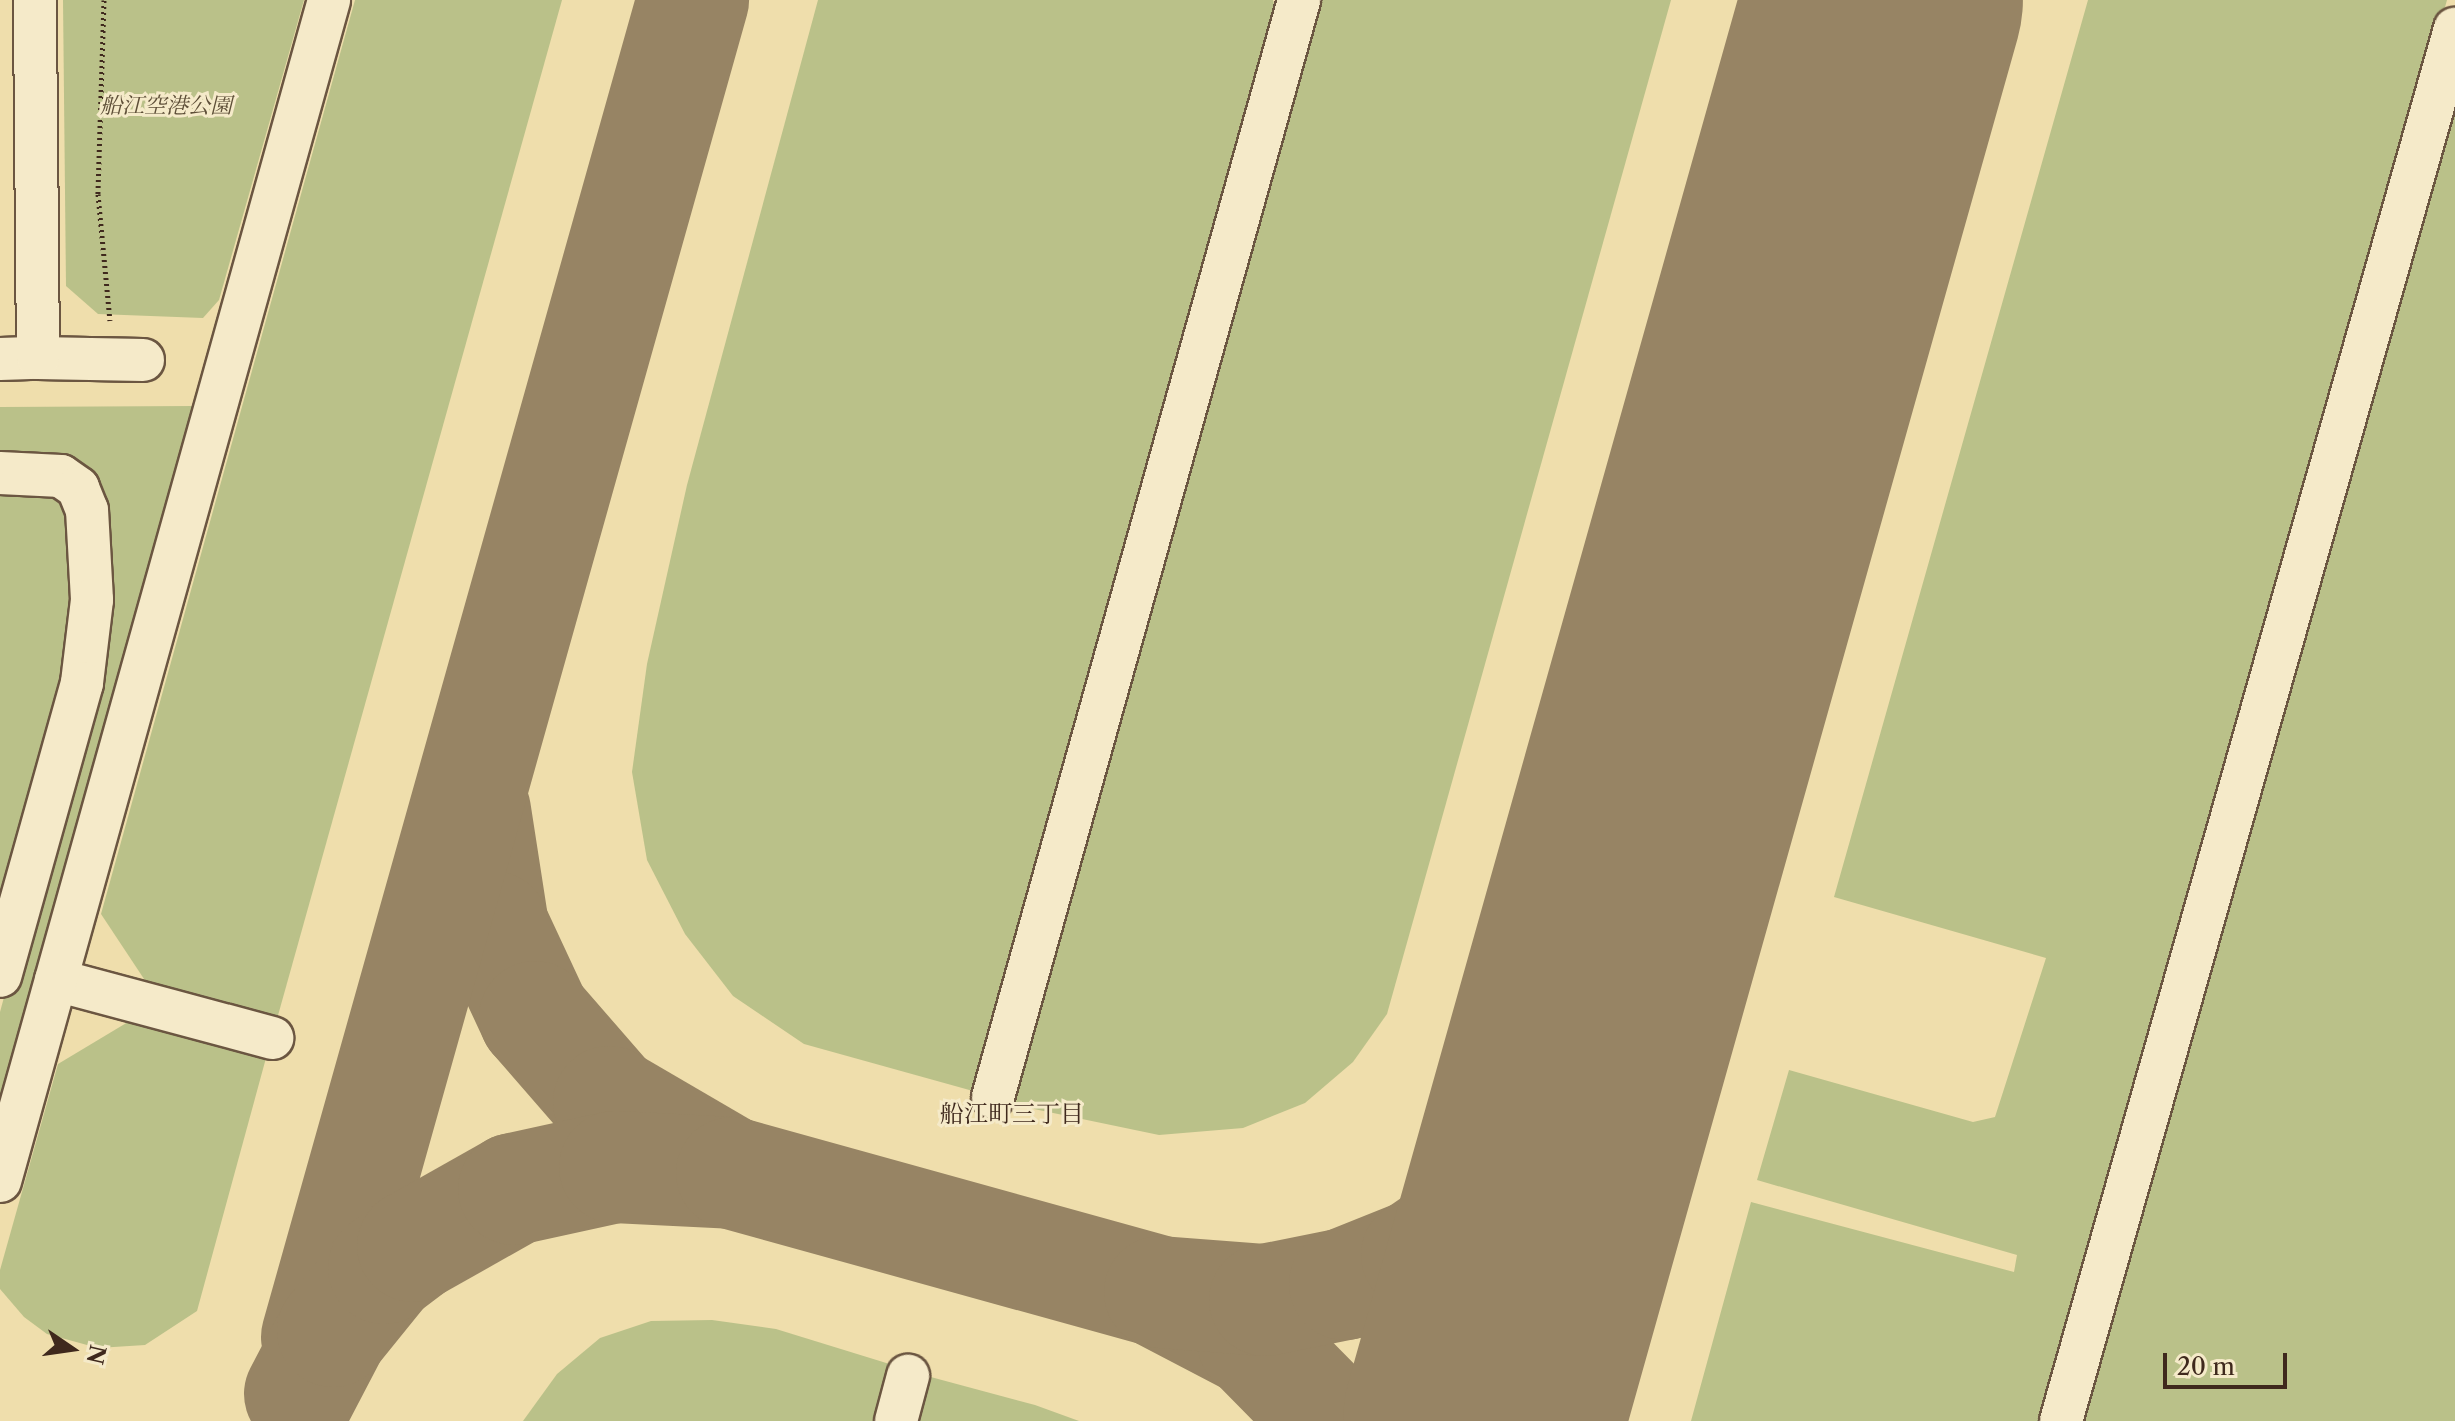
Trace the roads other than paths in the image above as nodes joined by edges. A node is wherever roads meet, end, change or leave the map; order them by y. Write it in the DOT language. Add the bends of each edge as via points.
graph roads {
  1 [pos="35,0"];
  2 [pos="329,0"];
  3 [pos="1299,0"];
  4 [pos="2455,29"];
  5 [pos="18,91"];
  6 [pos="19,359"];
  7 [pos="128,360"];
  8 [pos="0,473"];
  9 [pos="0,976"];
  10 [pos="56,980"];
  11 [pos="272,1038"];
  12 [pos="993,1097"];
  13 [pos="0,1181"];
  14 [pos="908,1376"];
  15 [pos="896,1421"];
  16 [pos="2061,1421"];
  1 -- 5 [label="street"];
  2 -- 10 [label="street"];
  3 -- 12 [label="street"];
  4 -- 16 [label="street"];
  5 -- 6 [label="street"];
  6 -- 7 [label="street"];
  8 -- 9 [label="street" via="61,476 78,488 87,510 92,600 82,683"];
  10 -- 11 [label="street"];
  10 -- 13 [label="street"];
  14 -- 15 [label="street"];
}
